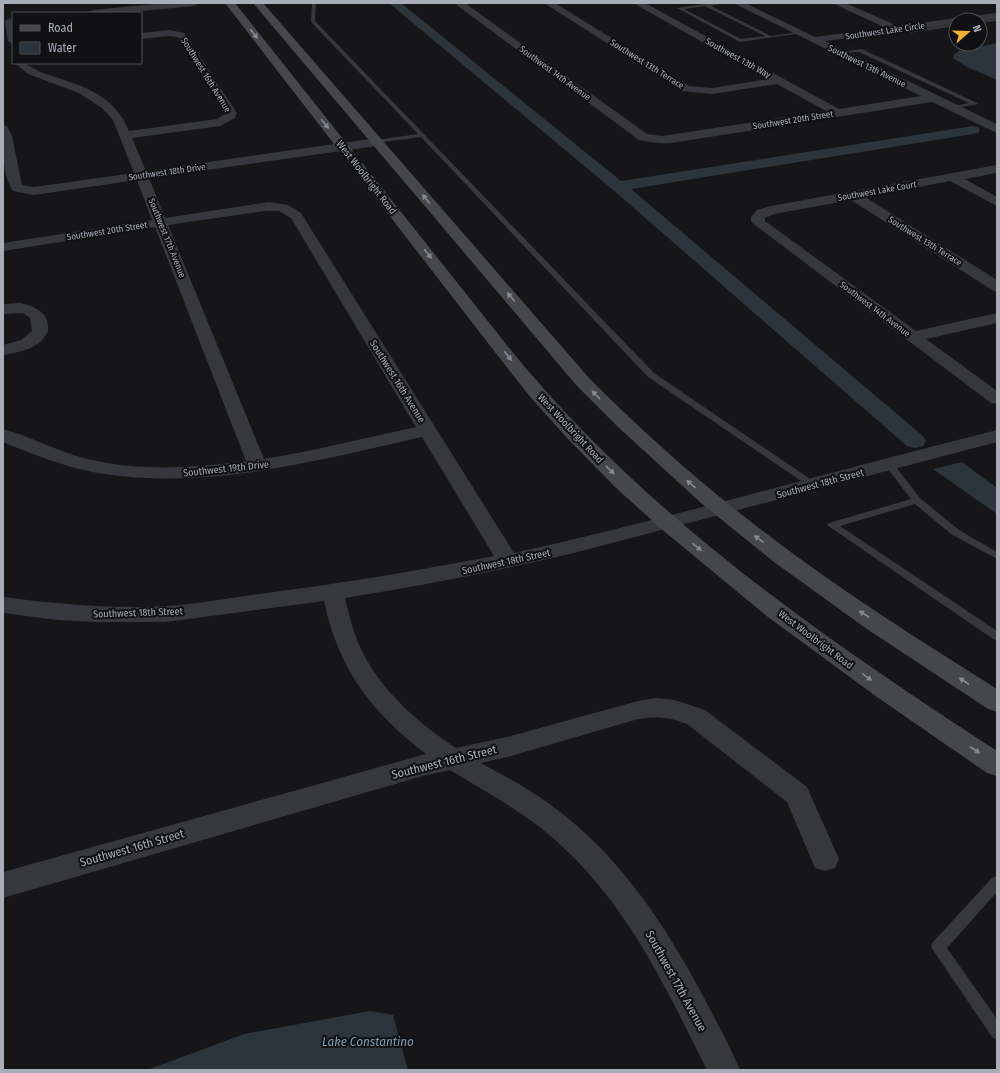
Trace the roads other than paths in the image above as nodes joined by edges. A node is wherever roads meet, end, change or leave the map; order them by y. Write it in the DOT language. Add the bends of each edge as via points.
graph roads {
  1 [pos="194,3"];
  2 [pos="230,3"];
  3 [pos="258,3"];
  4 [pos="314,3"];
  5 [pos="459,3"];
  6 [pos="549,3"];
  7 [pos="638,3"];
  8 [pos="722,3"];
  9 [pos="738,3"];
  10 [pos="837,3"];
  11 [pos="706,5"];
  12 [pos="103,12"];
  13 [pos="9,21"];
  14 [pos="948,22"];
  15 [pos="948,26"];
  16 [pos="897,29"];
  17 [pos="800,34"];
  18 [pos="142,36"];
  19 [pos="770,37"];
  20 [pos="814,40"];
  21 [pos="11,46"];
  22 [pos="839,52"];
  23 [pos="21,64"];
  24 [pos="779,81"];
  25 [pos="934,98"];
  26 [pos="952,108"];
  27 [pos="837,114"];
  28 [pos="3,129"];
  29 [pos="997,129"];
  30 [pos="422,135"];
  31 [pos="126,136"];
  32 [pos="652,139"];
  33 [pos="377,142"];
  34 [pos="343,146"];
  35 [pos="997,169"];
  36 [pos="142,176"];
  37 [pos="952,177"];
  38 [pos="853,195"];
  39 [pos="997,202"];
  40 [pos="282,207"];
  41 [pos="758,217"];
  42 [pos="160,222"];
  43 [pos="3,247"];
  44 [pos="997,287"];
  45 [pos="3,309"];
  46 [pos="997,318"];
  47 [pos="912,337"];
  48 [pos="3,350"];
  49 [pos="997,399"];
  50 [pos="428,430"];
  51 [pos="3,435"];
  52 [pos="997,436"];
  53 [pos="889,464"];
  54 [pos="257,465"];
  55 [pos="813,485"];
  56 [pos="917,500"];
  57 [pos="721,509"];
  58 [pos="667,522"];
  59 [pos="997,556"];
  60 [pos="508,561"];
  61 [pos="333,592"];
  62 [pos="3,605"];
  63 [pos="997,636"];
  64 [pos="997,702"];
  65 [pos="453,759"];
  66 [pos="997,765"];
  67 [pos="825,858"];
  68 [pos="997,882"];
  69 [pos="3,885"];
  70 [pos="997,1032"];
  71 [pos="724,1070"];
  1 -- 12 [label="street"];
  2 -- 34 [label="main road, West Woolbright Road, one-way"];
  3 -- 33 [label="main road"];
  4 -- 30 [label="lane" via="313,21"];
  5 -- 32 [label="street, Southwest 14th Avenue" via="643,137"];
  6 -- 24 [label="street, Southwest 13th Terrace" via="686,89 712,91"];
  7 -- 24 [label="street, Southwest 13th Way"];
  8 -- 11 [label="lane"];
  9 -- 17 [label="street, Southwest 13th Avenue"];
  10 -- 16 [label="street"];
  11 -- 19 [label="lane"];
  11 -- 19 [label="lane" via="679,8 740,41"];
  13 -- 21 [label="street"];
  14 -- 16 [label="street, Southwest Lake Circle"];
  15 -- 16 [label="lane" via="909,32"];
  16 -- 20 [label="street, Southwest Lake Circle"];
  17 -- 19 [label="lane"];
  17 -- 20 [label="street, Southwest 13th Avenue"];
  18 -- 31 [label="street, Southwest 16th Avenue" via="168,33 181,35 231,116 220,122"];
  20 -- 22 [label="street, Southwest 13th Avenue"];
  22 -- 25 [label="street, Southwest 13th Avenue"];
  22 -- 26 [label="lane" via="860,50 975,104"];
  23 -- 31 [label="street, Southwest 17th Avenue" via="31,71 92,94 105,103 119,120"];
  24 -- 27 [label="street, Southwest 13th Way"];
  25 -- 26 [label="street, Southwest 13th Avenue"];
  25 -- 27 [label="street, Southwest 20th Street"];
  26 -- 29 [label="street, Southwest 13th Avenue"];
  27 -- 32 [label="street, Southwest 20th Street" via="671,140"];
  28 -- 36 [label="street, Southwest 18th Drive" via="18,188 45,190"];
  30 -- 33 [label="lane"];
  30 -- 55 [label="lane" via="651,375"];
  31 -- 36 [label="street, Southwest 17th Avenue"];
  33 -- 34 [label="street, Southwest 18th Drive"];
  57 -- 33 [label="main road, one-way" via="655,451 583,382"];
  34 -- 36 [label="street, Southwest 18th Drive"];
  34 -- 58 [label="main road, West Woolbright Road, one-way" via="554,411 597,457"];
  35 -- 37 [label="street, Southwest Lake Court"];
  36 -- 42 [label="street, Southwest 17th Avenue"];
  37 -- 38 [label="street, Southwest Lake Court"];
  37 -- 39 [label="street"];
  38 -- 41 [label="street, Southwest Lake Court" via="771,210"];
  38 -- 44 [label="street, Southwest 13th Terrace"];
  40 -- 42 [label="street, Southwest 20th Street" via="259,207"];
  40 -- 50 [label="street, Southwest 16th Avenue" via="291,210 296,216"];
  41 -- 47 [label="street, Southwest 14th Avenue" via="758,222"];
  42 -- 43 [label="street, Southwest 20th Street"];
  42 -- 54 [label="street, Southwest 17th Avenue"];
  45 -- 48 [label="street" via="28,309 38,316 41,329 39,334 26,344"];
  46 -- 47 [label="street"];
  47 -- 49 [label="street, Southwest 14th Avenue"];
  50 -- 54 [label="street, Southwest 19th Drive"];
  50 -- 60 [label="street, Southwest 16th Avenue"];
  51 -- 54 [label="street, Southwest 19th Drive" via="66,459 120,470 171,473"];
  52 -- 53 [label="street, Southwest 18th Street"];
  53 -- 55 [label="street, Southwest 18th Street"];
  53 -- 56 [label="lane"];
  55 -- 57 [label="street, Southwest 18th Street"];
  56 -- 59 [label="lane" via="954,532"];
  56 -- 63 [label="lane" via="832,525"];
  57 -- 58 [label="street, Southwest 18th Street"];
  64 -- 57 [label="main road, one-way" via="841,598"];
  58 -- 60 [label="street, Southwest 18th Street"];
  58 -- 66 [label="main road, West Woolbright Road, one-way" via="799,627 893,696"];
  60 -- 61 [label="street, Southwest 18th Street"];
  61 -- 62 [label="street, Southwest 18th Street" via="166,614 99,614"];
  61 -- 65 [label="street, Southwest 17th Avenue" via="345,638 372,687 398,717"];
  65 -- 67 [label="street, Southwest 16th Street" via="511,746 638,710 656,707 675,709 696,716 798,795"];
  65 -- 69 [label="street, Southwest 16th Street"];
  65 -- 71 [label="street, Southwest 17th Avenue" via="521,798 562,829 600,866 635,908 666,958"];
  68 -- 70 [label="lane" via="938,947"];
}
